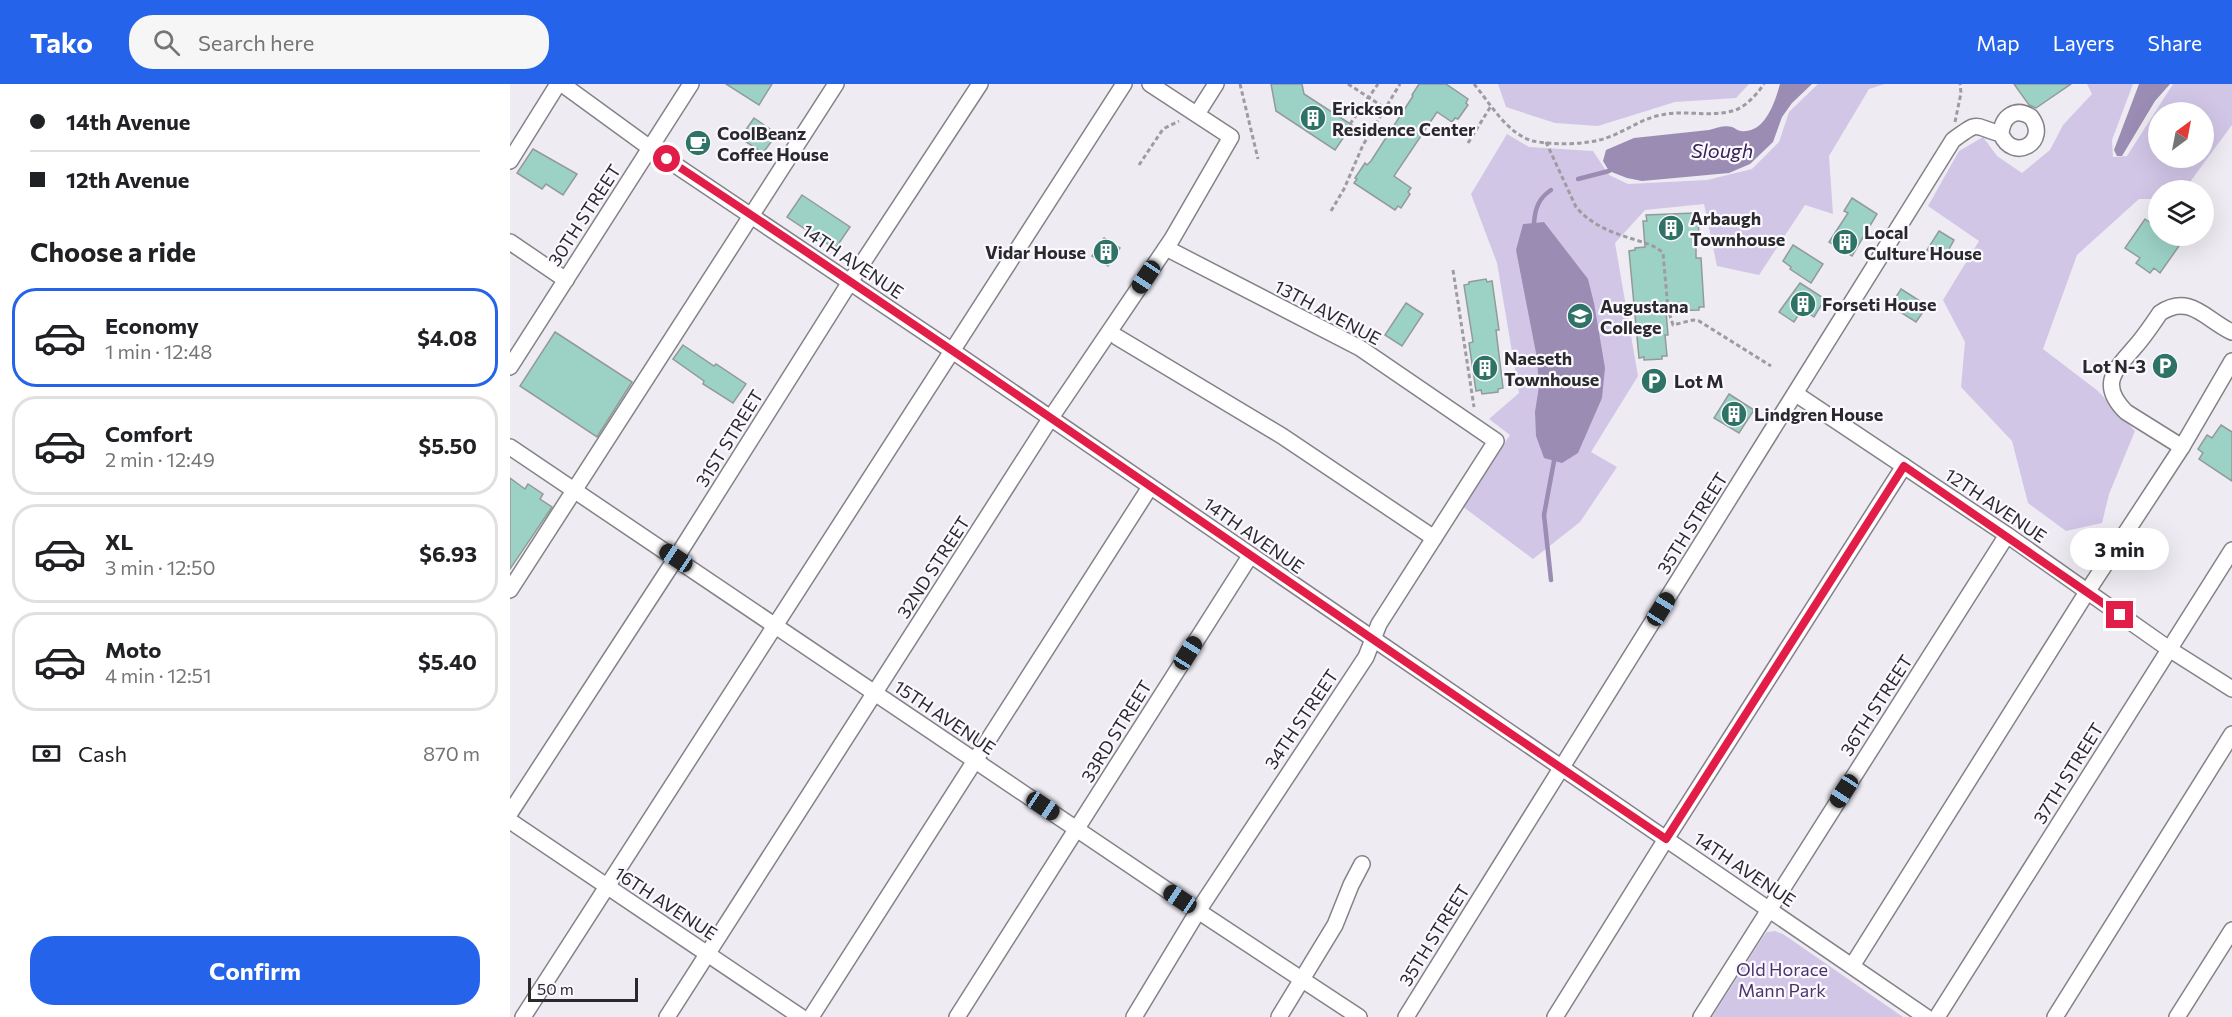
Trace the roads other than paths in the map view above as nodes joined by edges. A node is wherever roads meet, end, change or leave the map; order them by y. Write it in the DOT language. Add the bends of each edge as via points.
graph roads {
  1 [pos="560,84"];
  2 [pos="691,84"];
  3 [pos="836,84"];
  4 [pos="980,84"];
  5 [pos="1124,84"];
  6 [pos="1216,84"];
  7 [pos="1156,86"];
  8 [pos="1196,113"];
  9 [pos="2001,134"];
  10 [pos="650,148"];
  11 [pos="510,161"];
  12 [pos="751,215"];
  13 [pos="510,242"];
  14 [pos="1166,248"];
  15 [pos="566,280"];
  16 [pos="850,282"];
  17 [pos="2232,332"];
  18 [pos="1117,337"];
  19 [pos="951,350"];
  20 [pos="2232,361"];
  21 [pos="510,367"];
  22 [pos="1796,394"];
  23 [pos="1050,419"];
  24 [pos="1496,441"];
  25 [pos="510,447"];
  26 [pos="2182,447"];
  27 [pos="1904,466"];
  28 [pos="1150,487"];
  29 [pos="574,490"];
  30 [pos="2007,536"];
  31 [pos="1434,538"];
  32 [pos="2232,550"];
  33 [pos="1250,556"];
  34 [pos="676,558"];
  35 [pos="510,590"];
  36 [pos="2087,592"];
  37 [pos="775,625"];
  38 [pos="1372,640"];
  39 [pos="2169,649"];
  40 [pos="2232,689"];
  41 [pos="875,693"];
  42 [pos="2232,734"];
  43 [pos="975,761"];
  44 [pos="1562,768"];
  45 [pos="510,813"];
  46 [pos="510,821"];
  47 [pos="1077,829"];
  48 [pos="1666,839"];
  49 [pos="1362,864"];
  50 [pos="607,887"];
  51 [pos="1769,908"];
  52 [pos="1198,911"];
  53 [pos="2232,930"];
  54 [pos="708,953"];
  55 [pos="1852,966"];
  56 [pos="1303,981"];
  57 [pos="523,1017"];
  58 [pos="667,1017"];
  59 [pos="801,1017"];
  60 [pos="811,1017"];
  61 [pos="957,1017"];
  62 [pos="1134,1017"];
  63 [pos="1279,1017"];
  64 [pos="1359,1017"];
  65 [pos="1406,1017"];
  66 [pos="1555,1017"];
  67 [pos="1701,1017"];
  68 [pos="1926,1017"];
  69 [pos="1936,1017"];
  70 [pos="2055,1017"];
  71 [pos="2177,1017"];
  1 -- 10 [label="street, 14TH AVENUE"];
  1 -- 11 [label="street"];
  2 -- 10 [label="street, 30TH STREET"];
  3 -- 12 [label="street"];
  4 -- 16 [label="street, 31ST STREET"];
  5 -- 19 [label="street"];
  6 -- 8 [label="street"];
  7 -- 8 [label="street"];
  8 -- 14 [label="street, 32ND STREET" via="1232,137"];
  9 -- 22 [label="street, 35TH STREET" via="1981,125 1954,134"];
  10 -- 12 [label="street, 14TH AVENUE"];
  10 -- 15 [label="street, 30TH STREET"];
  12 -- 16 [label="street, 14TH AVENUE"];
  12 -- 29 [label="street"];
  13 -- 15 [label="street"];
  14 -- 23 [label="street, 32ND STREET"];
  14 -- 24 [label="street, 13TH AVENUE" via="1350,342"];
  15 -- 21 [label="street, 30TH STREET"];
  16 -- 19 [label="street, 14TH AVENUE"];
  16 -- 34 [label="street, 31ST STREET"];
  17 -- 26 [label="street" via="2197,310 2180,305 2167,308 2115,370 2113,396 2126,412"];
  18 -- 31 [label="street" via="1282,436"];
  19 -- 23 [label="street, 14TH AVENUE"];
  19 -- 37 [label="street"];
  20 -- 26 [label="street"];
  22 -- 27 [label="street, 12TH AVENUE"];
  22 -- 44 [label="street, 35TH STREET"];
  23 -- 28 [label="street, 14TH AVENUE"];
  23 -- 41 [label="street, 32ND STREET"];
  24 -- 31 [label="street, 34TH STREET"];
  25 -- 29 [label="street, 15TH AVENUE"];
  26 -- 36 [label="street"];
  27 -- 30 [label="street, 12TH AVENUE"];
  27 -- 48 [label="street"];
  28 -- 33 [label="street, 14TH AVENUE"];
  28 -- 43 [label="street"];
  29 -- 34 [label="street, 15TH AVENUE"];
  29 -- 35 [label="street"];
  30 -- 36 [label="street, 12TH AVENUE"];
  30 -- 51 [label="street, 36TH STREET"];
  31 -- 38 [label="street, 34TH STREET"];
  32 -- 39 [label="street, 37TH STREET"];
  33 -- 38 [label="street, 14TH AVENUE"];
  33 -- 47 [label="street, 33RD STREET"];
  34 -- 37 [label="street, 15TH AVENUE"];
  34 -- 45 [label="street, 31ST STREET"];
  36 -- 39 [label="street, 12TH AVENUE"];
  36 -- 55 [label="street"];
  37 -- 41 [label="street, 15TH AVENUE"];
  37 -- 50 [label="street"];
  38 -- 44 [label="street, 14TH AVENUE"];
  38 -- 52 [label="street, 34TH STREET" via="1366,657"];
  39 -- 40 [label="street, 12TH AVENUE"];
  39 -- 69 [label="street, 37TH STREET"];
  41 -- 43 [label="street, 15TH AVENUE"];
  41 -- 54 [label="street, 32ND STREET"];
  42 -- 70 [label="street"];
  43 -- 47 [label="street, 15TH AVENUE"];
  43 -- 60 [label="street"];
  44 -- 48 [label="street, 14TH AVENUE"];
  44 -- 65 [label="street, 35TH STREET"];
  46 -- 50 [label="street, 16TH AVENUE"];
  47 -- 52 [label="street, 15TH AVENUE"];
  47 -- 61 [label="street, 33RD STREET"];
  48 -- 51 [label="street, 14TH AVENUE"];
  48 -- 66 [label="street"];
  49 -- 56 [label="street" via="1335,925"];
  50 -- 54 [label="street, 16TH AVENUE"];
  50 -- 57 [label="street"];
  51 -- 55 [label="street, 14TH AVENUE"];
  51 -- 67 [label="street, 36TH STREET"];
  52 -- 56 [label="street, 15TH AVENUE"];
  52 -- 62 [label="street, 34TH STREET"];
  53 -- 71 [label="street"];
  54 -- 58 [label="street, 32ND STREET"];
  54 -- 59 [label="street, 16TH AVENUE"];
  55 -- 68 [label="street, 14TH AVENUE"];
  56 -- 63 [label="street"];
  56 -- 64 [label="street, 15TH AVENUE"];
}
